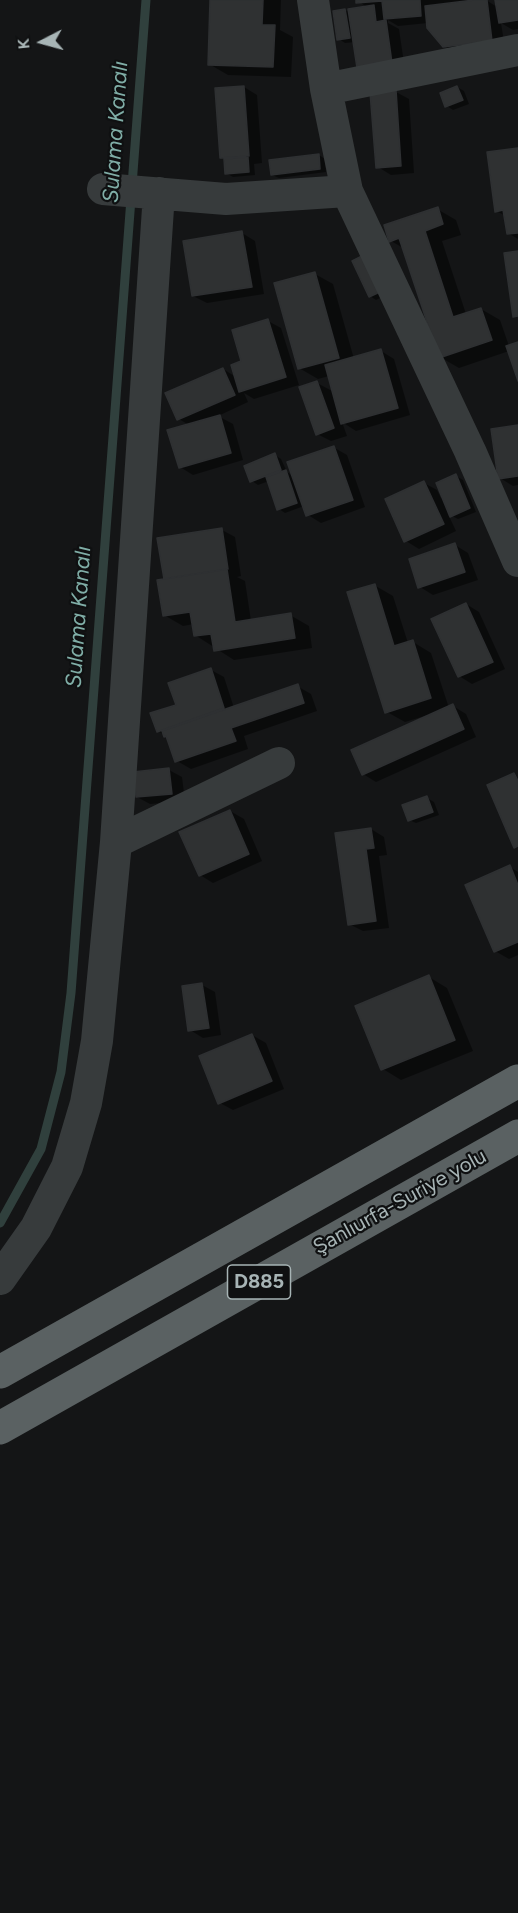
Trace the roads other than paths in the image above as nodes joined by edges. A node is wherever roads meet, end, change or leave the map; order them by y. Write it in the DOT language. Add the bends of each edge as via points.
graph roads {
  1 [pos="312,0"];
  2 [pos="518,50"];
  3 [pos="326,89"];
  4 [pos="103,189"];
  5 [pos="347,191"];
  6 [pos="155,193"];
  7 [pos="518,561"];
  8 [pos="279,763"];
  9 [pos="116,842"];
  10 [pos="518,1081"];
  11 [pos="518,1136"];
  12 [pos="0,1279"];
  13 [pos="0,1372"];
  14 [pos="0,1428"];
  1 -- 3 [label="street"];
  2 -- 3 [label="street"];
  3 -- 5 [label="street"];
  4 -- 6 [label="street"];
  5 -- 6 [label="street" via="226,199"];
  5 -- 7 [label="street"];
  6 -- 9 [label="street"];
  8 -- 9 [label="street"];
  9 -- 12 [label="street" via="97,1041 86,1103 67,1167 36,1228"];
  10 -- 13 [label="highway, D885"];
  11 -- 14 [label="highway, Şanlıurfa-Suriye yolu / D885"];
}
